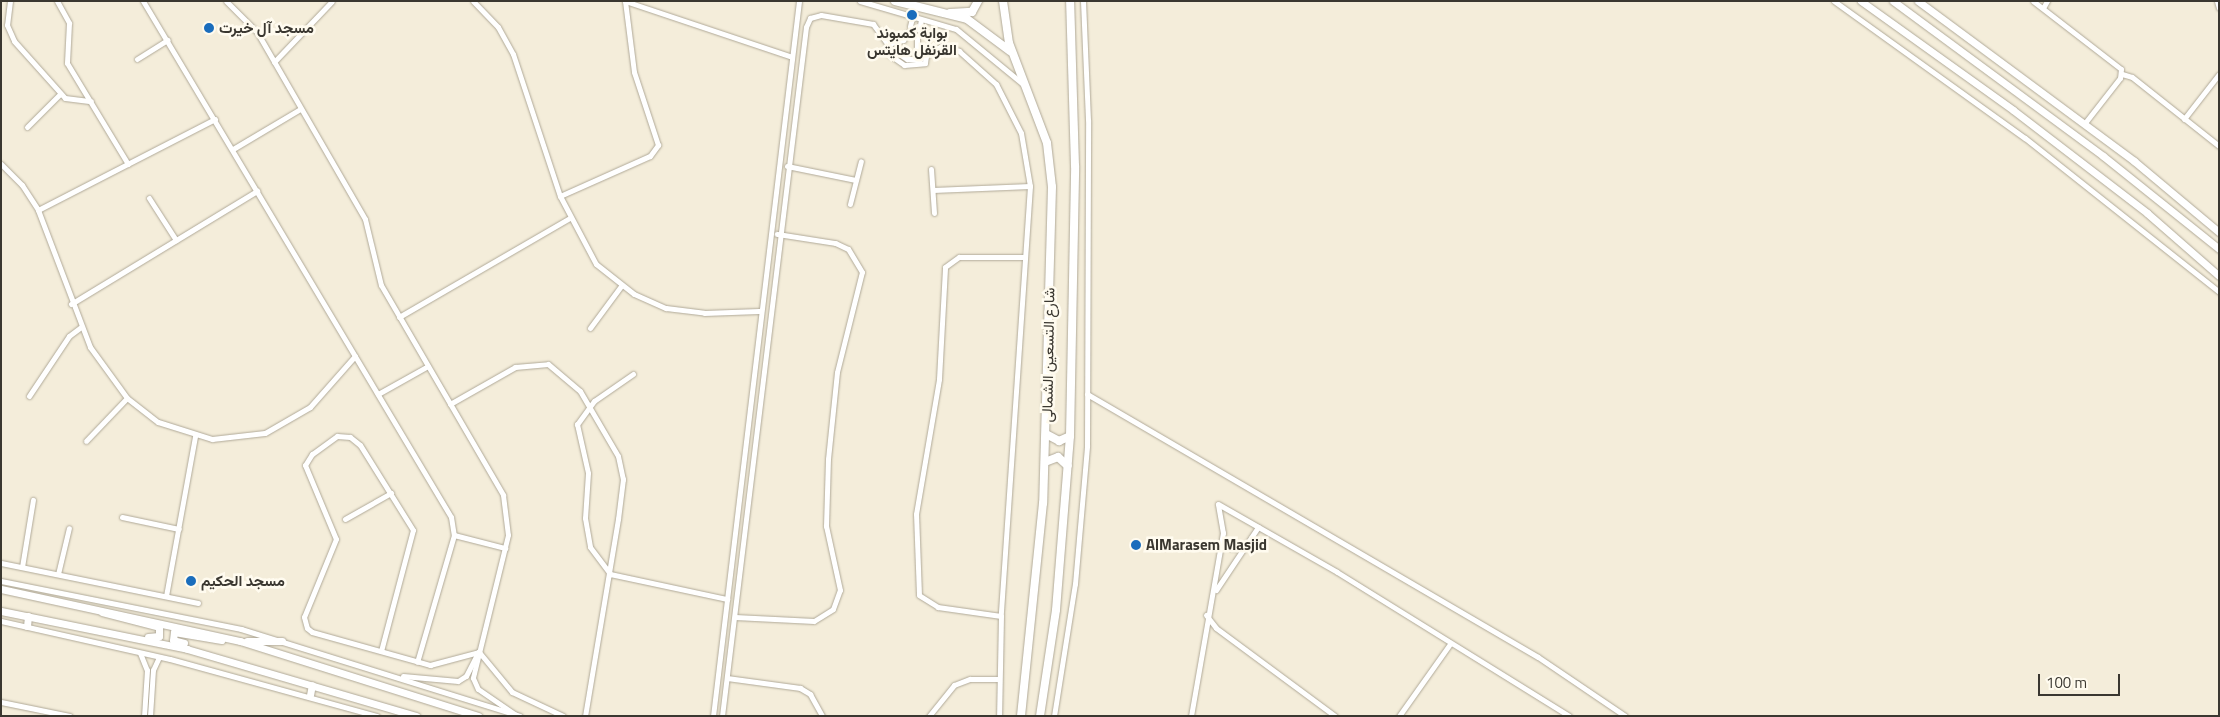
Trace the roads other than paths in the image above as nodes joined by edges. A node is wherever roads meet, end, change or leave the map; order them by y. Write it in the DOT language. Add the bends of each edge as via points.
graph roads {
  1 [pos="10,1"];
  2 [pos="56,1"];
  3 [pos="143,1"];
  4 [pos="226,1"];
  5 [pos="332,1"];
  6 [pos="473,1"];
  7 [pos="625,1"];
  8 [pos="799,1"];
  9 [pos="860,1"];
  10 [pos="895,1"];
  11 [pos="978,1"];
  12 [pos="1003,1"];
  13 [pos="1070,1"];
  14 [pos="1083,1"];
  15 [pos="1834,1"];
  16 [pos="1861,1"];
  17 [pos="1893,1"];
  18 [pos="1918,1"];
  19 [pos="2032,1"];
  20 [pos="2047,1"];
  21 [pos="2217,1"];
  22 [pos="2042,8"];
  23 [pos="2219,8"];
  24 [pos="950,13"];
  25 [pos="912,18"];
  26 [pos="921,20"];
  27 [pos="167,40"];
  28 [pos="888,44"];
  29 [pos="1012,52"];
  30 [pos="926,56"];
  31 [pos="792,57"];
  32 [pos="137,58"];
  33 [pos="1997,58"];
  34 [pos="274,62"];
  35 [pos="1989,70"];
  36 [pos="2122,74"];
  37 [pos="2219,74"];
  38 [pos="1027,87"];
  39 [pos="60,94"];
  40 [pos="91,101"];
  41 [pos="300,109"];
  42 [pos="215,119"];
  43 [pos="2184,120"];
  44 [pos="2084,124"];
  45 [pos="27,127"];
  46 [pos="2219,146"];
  47 [pos="233,149"];
  48 [pos="861,161"];
  49 [pos="1,164"];
  50 [pos="128,164"];
  51 [pos="787,166"];
  52 [pos="932,169"];
  53 [pos="856,180"];
  54 [pos="1030,186"];
  55 [pos="933,190"];
  56 [pos="257,191"];
  57 [pos="560,196"];
  58 [pos="149,198"];
  59 [pos="850,204"];
  60 [pos="38,210"];
  61 [pos="934,213"];
  62 [pos="570,218"];
  63 [pos="2219,232"];
  64 [pos="777,234"];
  65 [pos="176,240"];
  66 [pos="2219,249"];
  67 [pos="1025,257"];
  68 [pos="2219,276"];
  69 [pos="621,286"];
  70 [pos="2219,292"];
  71 [pos="71,304"];
  72 [pos="759,311"];
  73 [pos="399,317"];
  74 [pos="81,327"];
  75 [pos="590,328"];
  76 [pos="355,356"];
  77 [pos="428,366"];
  78 [pos="633,374"];
  79 [pos="378,394"];
  80 [pos="1087,394"];
  81 [pos="29,396"];
  82 [pos="127,398"];
  83 [pos="450,404"];
  84 [pos="590,406"];
  85 [pos="1046,434"];
  86 [pos="195,436"];
  87 [pos="1070,436"];
  88 [pos="86,441"];
  89 [pos="1045,462"];
  90 [pos="1068,466"];
  91 [pos="391,493"];
  92 [pos="34,500"];
  93 [pos="122,517"];
  94 [pos="345,519"];
  95 [pos="1258,527"];
  96 [pos="69,528"];
  97 [pos="179,529"];
  98 [pos="454,535"];
  99 [pos="1222,540"];
  100 [pos="505,548"];
  101 [pos="1244,548"];
  102 [pos="1,563"];
  103 [pos="22,567"];
  104 [pos="58,574"];
  105 [pos="610,574"];
  106 [pos="1,581"];
  107 [pos="1,589"];
  108 [pos="1215,593"];
  109 [pos="166,596"];
  110 [pos="727,599"];
  111 [pos="198,603"];
  112 [pos="86,605"];
  113 [pos="1,611"];
  114 [pos="1206,615"];
  115 [pos="28,616"];
  116 [pos="1001,616"];
  117 [pos="734,617"];
  118 [pos="1,621"];
  119 [pos="27,626"];
  120 [pos="138,637"];
  121 [pos="237,640"];
  122 [pos="282,641"];
  123 [pos="1450,644"];
  124 [pos="381,651"];
  125 [pos="479,652"];
  126 [pos="140,653"];
  127 [pos="159,657"];
  128 [pos="231,660"];
  129 [pos="417,662"];
  130 [pos="401,676"];
  131 [pos="727,678"];
  132 [pos="999,679"];
  133 [pos="312,685"];
  134 [pos="310,696"];
  135 [pos="1,702"];
  136 [pos="366,714"];
  137 [pos="518,715"];
  138 [pos="70,716"];
  139 [pos="144,716"];
  140 [pos="150,716"];
  141 [pos="376,716"];
  142 [pos="416,716"];
  143 [pos="478,716"];
  144 [pos="563,716"];
  145 [pos="585,716"];
  146 [pos="713,716"];
  147 [pos="722,716"];
  148 [pos="822,716"];
  149 [pos="929,716"];
  150 [pos="999,716"];
  151 [pos="1021,716"];
  152 [pos="1040,716"];
  153 [pos="1054,716"];
  154 [pos="1191,716"];
  155 [pos="1335,716"];
  156 [pos="1399,716"];
  157 [pos="1569,716"];
  158 [pos="1626,716"];
  1 -- 39 [label="street" via="9,33"];
  2 -- 40 [label="street" via="69,23 67,63"];
  3 -- 27 [label="street"];
  4 -- 34 [label="street" via="255,29"];
  5 -- 34 [label="street"];
  6 -- 57 [label="street" via="498,28 520,67"];
  7 -- 31 [label="street"];
  7 -- 57 [label="street" via="634,72 658,145 650,156"];
  8 -- 31 [label="street"];
  9 -- 25 [label="street"];
  10 -- 24 [label="main road"];
  11 -- 24 [label="main road" via="972,12"];
  12 -- 29 [label="main road, شارع التسعين الشمالى"];
  13 -- 87 [label="main road, شارع التسعين الشمالى" via="1075,166"];
  14 -- 80 [label="street" via="1088,120"];
  15 -- 70 [label="street" via="2025,138"];
  16 -- 68 [label="main road" via="2013,110"];
  17 -- 35 [label="main road"];
  18 -- 33 [label="main road"];
  19 -- 22 [label="street"];
  20 -- 22 [label="street"];
  21 -- 23 [label="street"];
  22 -- 36 [label="street" via="2118,66"];
  24 -- 29 [label="main road" via="976,24"];
  25 -- 26 [label="street"];
  25 -- 28 [label="street" via="903,40"];
  26 -- 30 [label="street" via="917,47"];
  26 -- 38 [label="street" via="969,36"];
  27 -- 32 [label="street"];
  27 -- 42 [label="street"];
  28 -- 30 [label="street" via="908,59"];
  28 -- 51 [label="street" via="869,22 820,15 810,18"];
  29 -- 38 [label="main road, شارع التسعين الشمالى"];
  30 -- 54 [label="street" via="942,46 952,48 996,84 1021,133"];
  31 -- 72 [label="street"];
  33 -- 35 [label="main road"];
  33 -- 44 [label="main road"];
  34 -- 41 [label="street"];
  35 -- 66 [label="main road"];
  36 -- 43 [label="street" via="2132,77"];
  36 -- 44 [label="street"];
  37 -- 43 [label="street"];
  38 -- 85 [label="main road, شارع التسعين الشمالى" via="1046,138 1051,175"];
  39 -- 40 [label="street" via="71,101"];
  39 -- 45 [label="street"];
  40 -- 50 [label="street"];
  41 -- 47 [label="street"];
  41 -- 73 [label="street" via="368,224 376,271"];
  42 -- 47 [label="street"];
  42 -- 50 [label="street"];
  43 -- 46 [label="street"];
  44 -- 63 [label="main road"];
  47 -- 56 [label="street"];
  48 -- 53 [label="street"];
  49 -- 60 [label="street" via="22,185"];
  50 -- 60 [label="street"];
  51 -- 53 [label="street"];
  51 -- 64 [label="street"];
  52 -- 55 [label="street"];
  53 -- 59 [label="street"];
  54 -- 55 [label="street"];
  54 -- 67 [label="street"];
  55 -- 61 [label="street"];
  56 -- 65 [label="street"];
  56 -- 76 [label="street"];
  57 -- 62 [label="street"];
  58 -- 65 [label="street"];
  60 -- 71 [label="street"];
  62 -- 69 [label="street" via="596,264"];
  62 -- 73 [label="street"];
  64 -- 117 [label="street"];
  64 -- 117 [label="street" via="835,243 848,249 862,272 837,372 828,459 826,526 840,590 833,609 814,622"];
  65 -- 71 [label="street"];
  67 -- 116 [label="street"];
  67 -- 116 [label="street" via="959,257 946,268 939,379 916,514 919,595 938,607"];
  69 -- 72 [label="street" via="676,311"];
  69 -- 75 [label="street"];
  71 -- 74 [label="street"];
  72 -- 110 [label="street"];
  73 -- 77 [label="street"];
  74 -- 81 [label="street" via="69,336"];
  74 -- 82 [label="street"];
  76 -- 79 [label="street"];
  76 -- 86 [label="street" via="310,406 276,429 230,440"];
  77 -- 79 [label="street"];
  77 -- 83 [label="street"];
  78 -- 84 [label="street"];
  79 -- 98 [label="street" via="451,517"];
  80 -- 153 [label="street" via="1075,584"];
  80 -- 158 [label="street" via="1538,657"];
  82 -- 86 [label="street" via="158,422"];
  82 -- 88 [label="street"];
  83 -- 84 [label="street" via="515,367 537,362 567,376"];
  83 -- 100 [label="street" via="503,495 508,525"];
  84 -- 105 [label="street" via="612,443 622,471"];
  84 -- 105 [label="street" via="580,416 576,433 589,480 586,527 595,559"];
  85 -- 87 [label="main road" via="1059,441"];
  85 -- 89 [label="main road, شارع التسعين الشمالى"];
  86 -- 97 [label="street"];
  87 -- 90 [label="main road, شارع التسعين الشمالى"];
  89 -- 90 [label="main road" via="1058,457"];
  89 -- 151 [label="main road, شارع التسعين الشمالى"];
  90 -- 152 [label="main road, شارع التسعين الشمالى" via="1056,610"];
  91 -- 94 [label="street"];
  91 -- 124 [label="street" via="413,533"];
  91 -- 124 [label="street" via="360,444 350,437 333,438 306,462 305,471 336,539 304,617 306,626 312,632"];
  92 -- 103 [label="street"];
  93 -- 97 [label="street"];
  95 -- 99 [label="street" via="1218,504"];
  95 -- 101 [label="street"];
  95 -- 123 [label="street"];
  96 -- 104 [label="street"];
  97 -- 109 [label="street"];
  98 -- 100 [label="street"];
  98 -- 129 [label="street"];
  99 -- 101 [label="street" via="1231,548"];
  99 -- 108 [label="street"];
  100 -- 125 [label="street"];
  101 -- 108 [label="street"];
  102 -- 103 [label="street"];
  103 -- 104 [label="street"];
  104 -- 109 [label="street"];
  105 -- 110 [label="street"];
  105 -- 145 [label="street"];
  106 -- 122 [label="street" via="140,606"];
  107 -- 112 [label="main road"];
  108 -- 114 [label="street"];
  109 -- 111 [label="street"];
  110 -- 146 [label="street"];
  112 -- 120 [label="main road" via="160,629 157,637"];
  112 -- 121 [label="main road"];
  113 -- 115 [label="main road"];
  114 -- 154 [label="street" via="1203,667"];
  114 -- 155 [label="street" via="1216,628"];
  115 -- 119 [label="main road"];
  115 -- 120 [label="main road"];
  116 -- 132 [label="street"];
  117 -- 131 [label="street"];
  118 -- 119 [label="street"];
  119 -- 126 [label="street"];
  120 -- 128 [label="main road"];
  121 -- 122 [label="main road"];
  121 -- 128 [label="main road" via="177,631 171,636"];
  121 -- 143 [label="main road"];
  122 -- 130 [label="street"];
  123 -- 156 [label="street"];
  123 -- 157 [label="street"];
  124 -- 129 [label="street"];
  125 -- 129 [label="street" via="443,664"];
  125 -- 130 [label="street" via="466,676 458,681"];
  125 -- 137 [label="street" via="476,686"];
  125 -- 144 [label="street" via="512,692"];
  126 -- 127 [label="street"];
  126 -- 139 [label="street" via="147,670"];
  127 -- 134 [label="street"];
  127 -- 140 [label="street" via="153,670"];
  128 -- 133 [label="main road"];
  130 -- 137 [label="street"];
  131 -- 147 [label="street"];
  131 -- 148 [label="street" via="800,688 810,694"];
  132 -- 149 [label="street" via="954,685"];
  132 -- 150 [label="street"];
  133 -- 134 [label="main road"];
  133 -- 142 [label="main road"];
  134 -- 136 [label="street"];
  135 -- 138 [label="street"];
  136 -- 141 [label="street"];
}
